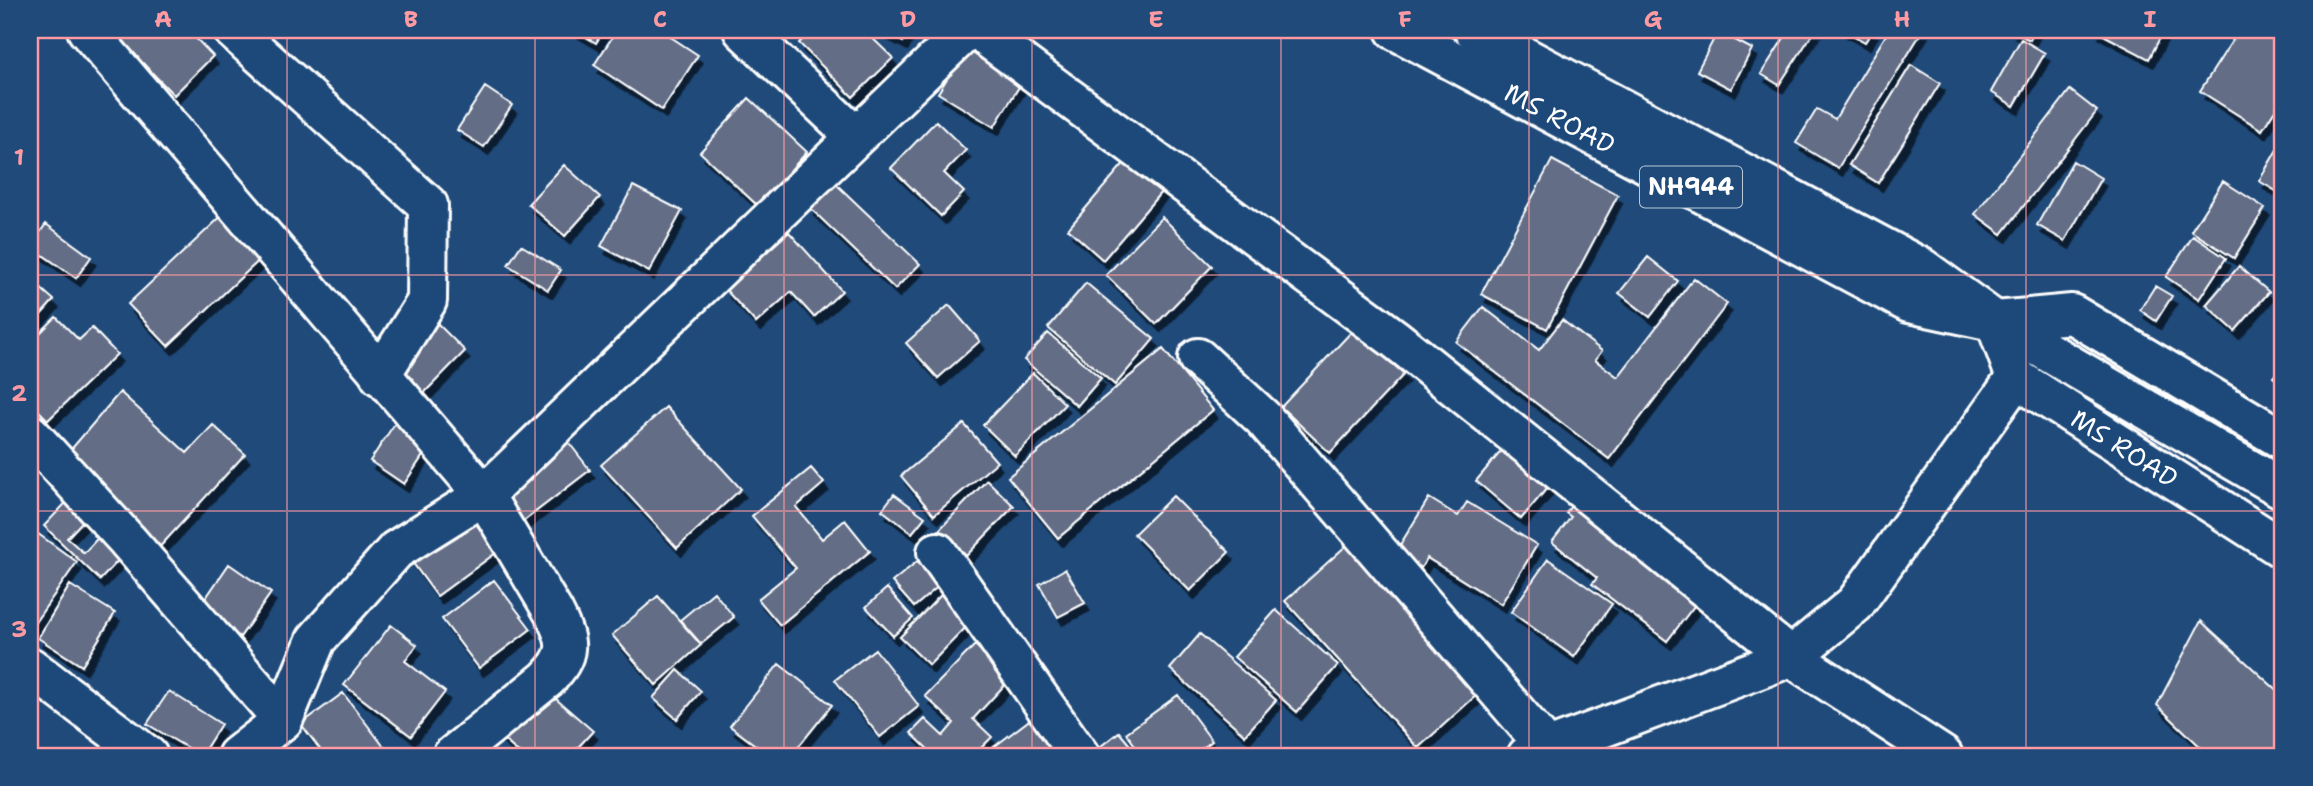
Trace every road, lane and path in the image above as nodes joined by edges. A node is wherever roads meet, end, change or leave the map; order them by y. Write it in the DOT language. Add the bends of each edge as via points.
graph roads {
  1 [pos="87,30"];
  2 [pos="233,30"];
  3 [pos="743,30"];
  4 [pos="967,30"];
  5 [pos="977,30"];
  6 [pos="1395,30"];
  7 [pos="1474,30"];
  8 [pos="854,135"];
  9 [pos="1995,321"];
  10 [pos="1198,358"];
  11 [pos="380,376"];
  12 [pos="2016,378"];
  13 [pos="30,435"];
  14 [pos="2283,440"];
  15 [pos="2283,489"];
  16 [pos="484,495"];
  17 [pos="2283,549"];
  18 [pos="937,552"];
  19 [pos="1791,657"];
  20 [pos="30,667"];
  21 [pos="283,720"];
  22 [pos="1538,753"];
  23 [pos="148,756"];
  24 [pos="237,756"];
  25 [pos="452,756"];
  26 [pos="1080,756"];
  27 [pos="1943,756"];
  1 -- 11 [label="main road"];
  2 -- 11 [label="main road" via="428,205 427,301"];
  3 -- 8 [label="main road"];
  4 -- 8 [label="main road"];
  5 -- 19 [label="main road" via="1395,339"];
  6 -- 9 [label="main road, MS ROAD / NH944" via="1909,303"];
  7 -- 9 [label="main road, MS ROAD / NH944" via="1922,268"];
  8 -- 16 [label="main road"];
  9 -- 12 [label="main road"];
  9 -- 14 [label="main road, MS ROAD" via="2072,314"];
  9 -- 15 [label="main road, NH944"];
  10 -- 22 [label="main road" via="1263,418"];
  11 -- 16 [label="main road"];
  12 -- 17 [label="main road, MS ROAD"];
  12 -- 19 [label="main road" via="1855,604"];
  13 -- 21 [label="main road"];
  16 -- 21 [label="main road" via="396,550 316,640"];
  16 -- 25 [label="main road" via="554,613 567,649 547,679"];
  18 -- 26 [label="main road"];
  19 -- 22 [label="main road"];
  19 -- 27 [label="main road"];
  20 -- 23 [label="main road"];
  21 -- 24 [label="main road"];
}
